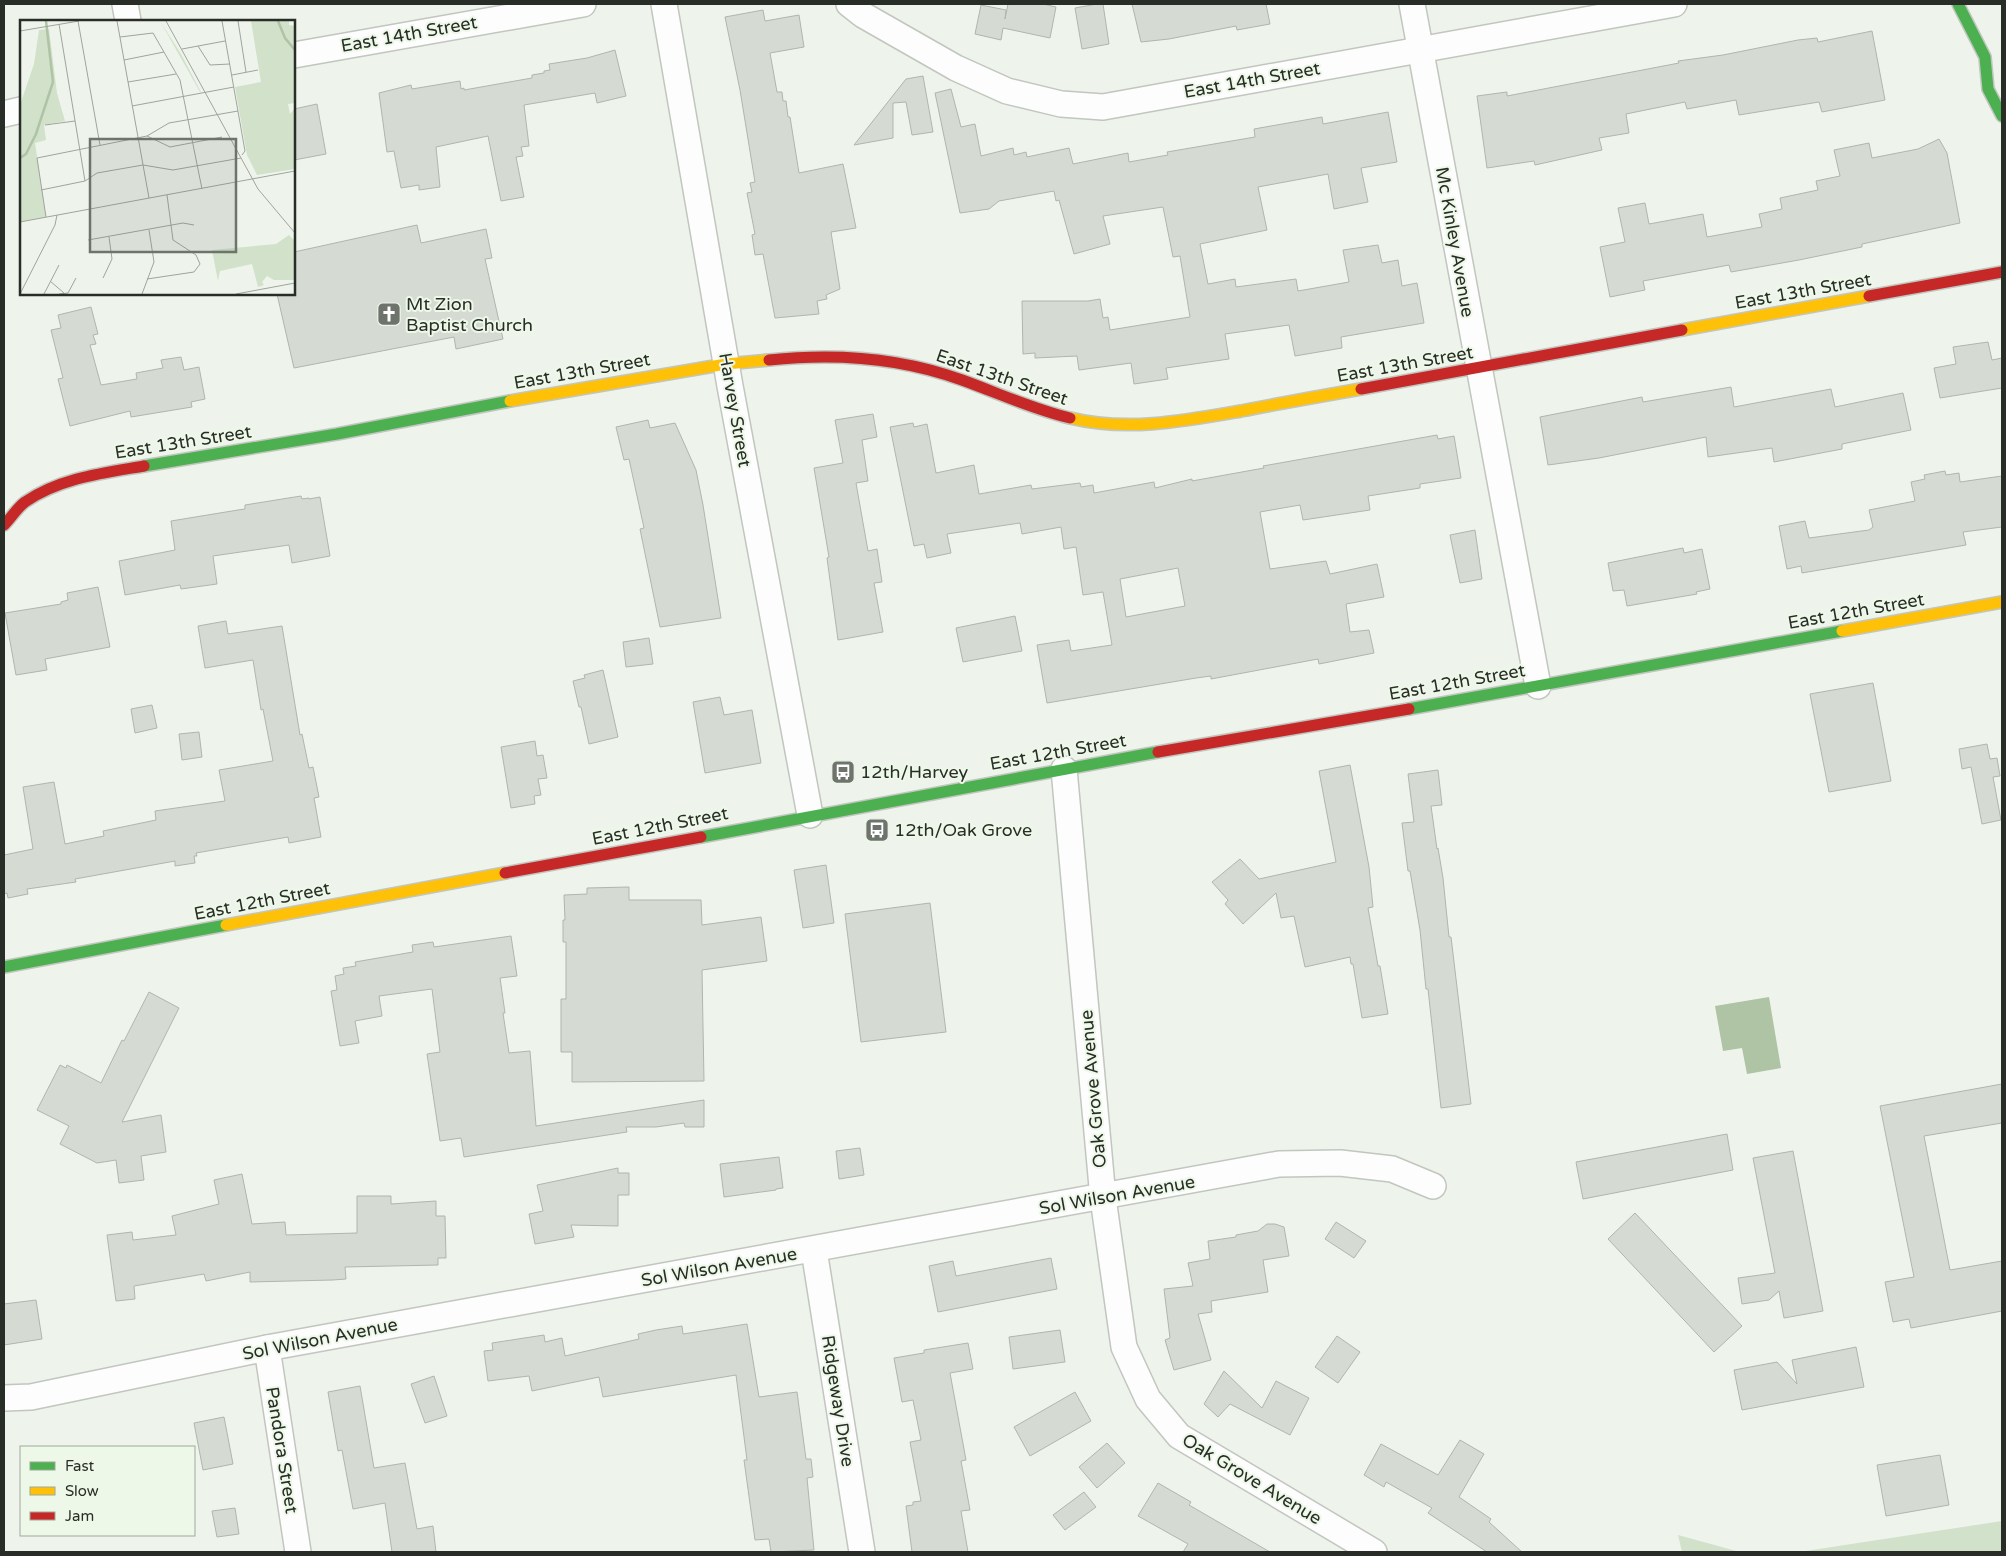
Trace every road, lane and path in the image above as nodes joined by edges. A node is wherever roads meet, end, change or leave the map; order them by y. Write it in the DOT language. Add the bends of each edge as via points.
graph roads {
  1 [pos="125,4"];
  2 [pos="583,4"];
  3 [pos="664,4"];
  4 [pos="849,4"];
  5 [pos="1412,4"];
  6 [pos="1674,4"];
  7 [pos="1958,4"];
  8 [pos="128,20"];
  9 [pos="1420,50"];
  10 [pos="295,55"];
  11 [pos="1985,58"];
  12 [pos="1997,66"];
  13 [pos="20,110"];
  14 [pos="4,114"];
  15 [pos="2002,116"];
  16 [pos="2002,272"];
  17 [pos="726,364"];
  18 [pos="1479,368"];
  19 [pos="4,525"];
  20 [pos="2002,602"];
  21 [pos="1538,686"];
  22 [pos="1064,769"];
  23 [pos="810,815"];
  24 [pos="4,967"];
  25 [pos="1433,1186"];
  26 [pos="1104,1198"];
  27 [pos="814,1250"];
  28 [pos="267,1348"];
  29 [pos="4,1398"];
  30 [pos="298,1552"];
  31 [pos="862,1552"];
  32 [pos="1374,1552"];
  1 -- 8 [label="street"];
  2 -- 10 [label="street, East 14th Street"];
  3 -- 17 [label="street, Harvey Street"];
  4 -- 9 [label="street, East 14th Street" via="956,68 1007,91 1061,104 1104,106"];
  5 -- 9 [label="street, Mc Kinley Avenue"];
  6 -- 9 [label="street, East 14th Street"];
  7 -- 11 [label="street"];
  9 -- 18 [label="street, Mc Kinley Avenue"];
  11 -- 12 [label="street"];
  11 -- 15 [label="street" via="1988,89"];
  13 -- 14 [label="street"];
  16 -- 18 [label="street, East 13th Street"];
  17 -- 18 [label="street, East 13th Street" via="846,356 901,362 960,379 1043,412 1113,425 1189,420"];
  17 -- 19 [label="street, East 13th Street" via="98,474 55,486 24,503"];
  17 -- 23 [label="street, Harvey Street"];
  18 -- 21 [label="street, Mc Kinley Avenue"];
  20 -- 21 [label="street, East 12th Street"];
  21 -- 22 [label="street, East 12th Street"];
  22 -- 23 [label="street, East 12th Street"];
  22 -- 26 [label="street, Oak Grove Avenue"];
  23 -- 24 [label="street, East 12th Street"];
  25 -- 26 [label="street, Sol Wilson Avenue" via="1392,1170 1340,1163 1279,1164"];
  26 -- 27 [label="street, Sol Wilson Avenue"];
  26 -- 32 [label="street, Oak Grove Avenue" via="1124,1347 1148,1400 1179,1436"];
  27 -- 28 [label="street, Sol Wilson Avenue"];
  27 -- 31 [label="street, Ridgeway Drive"];
  28 -- 29 [label="street, Sol Wilson Avenue" via="31,1397"];
  28 -- 30 [label="street, Pandora Street"];
}
